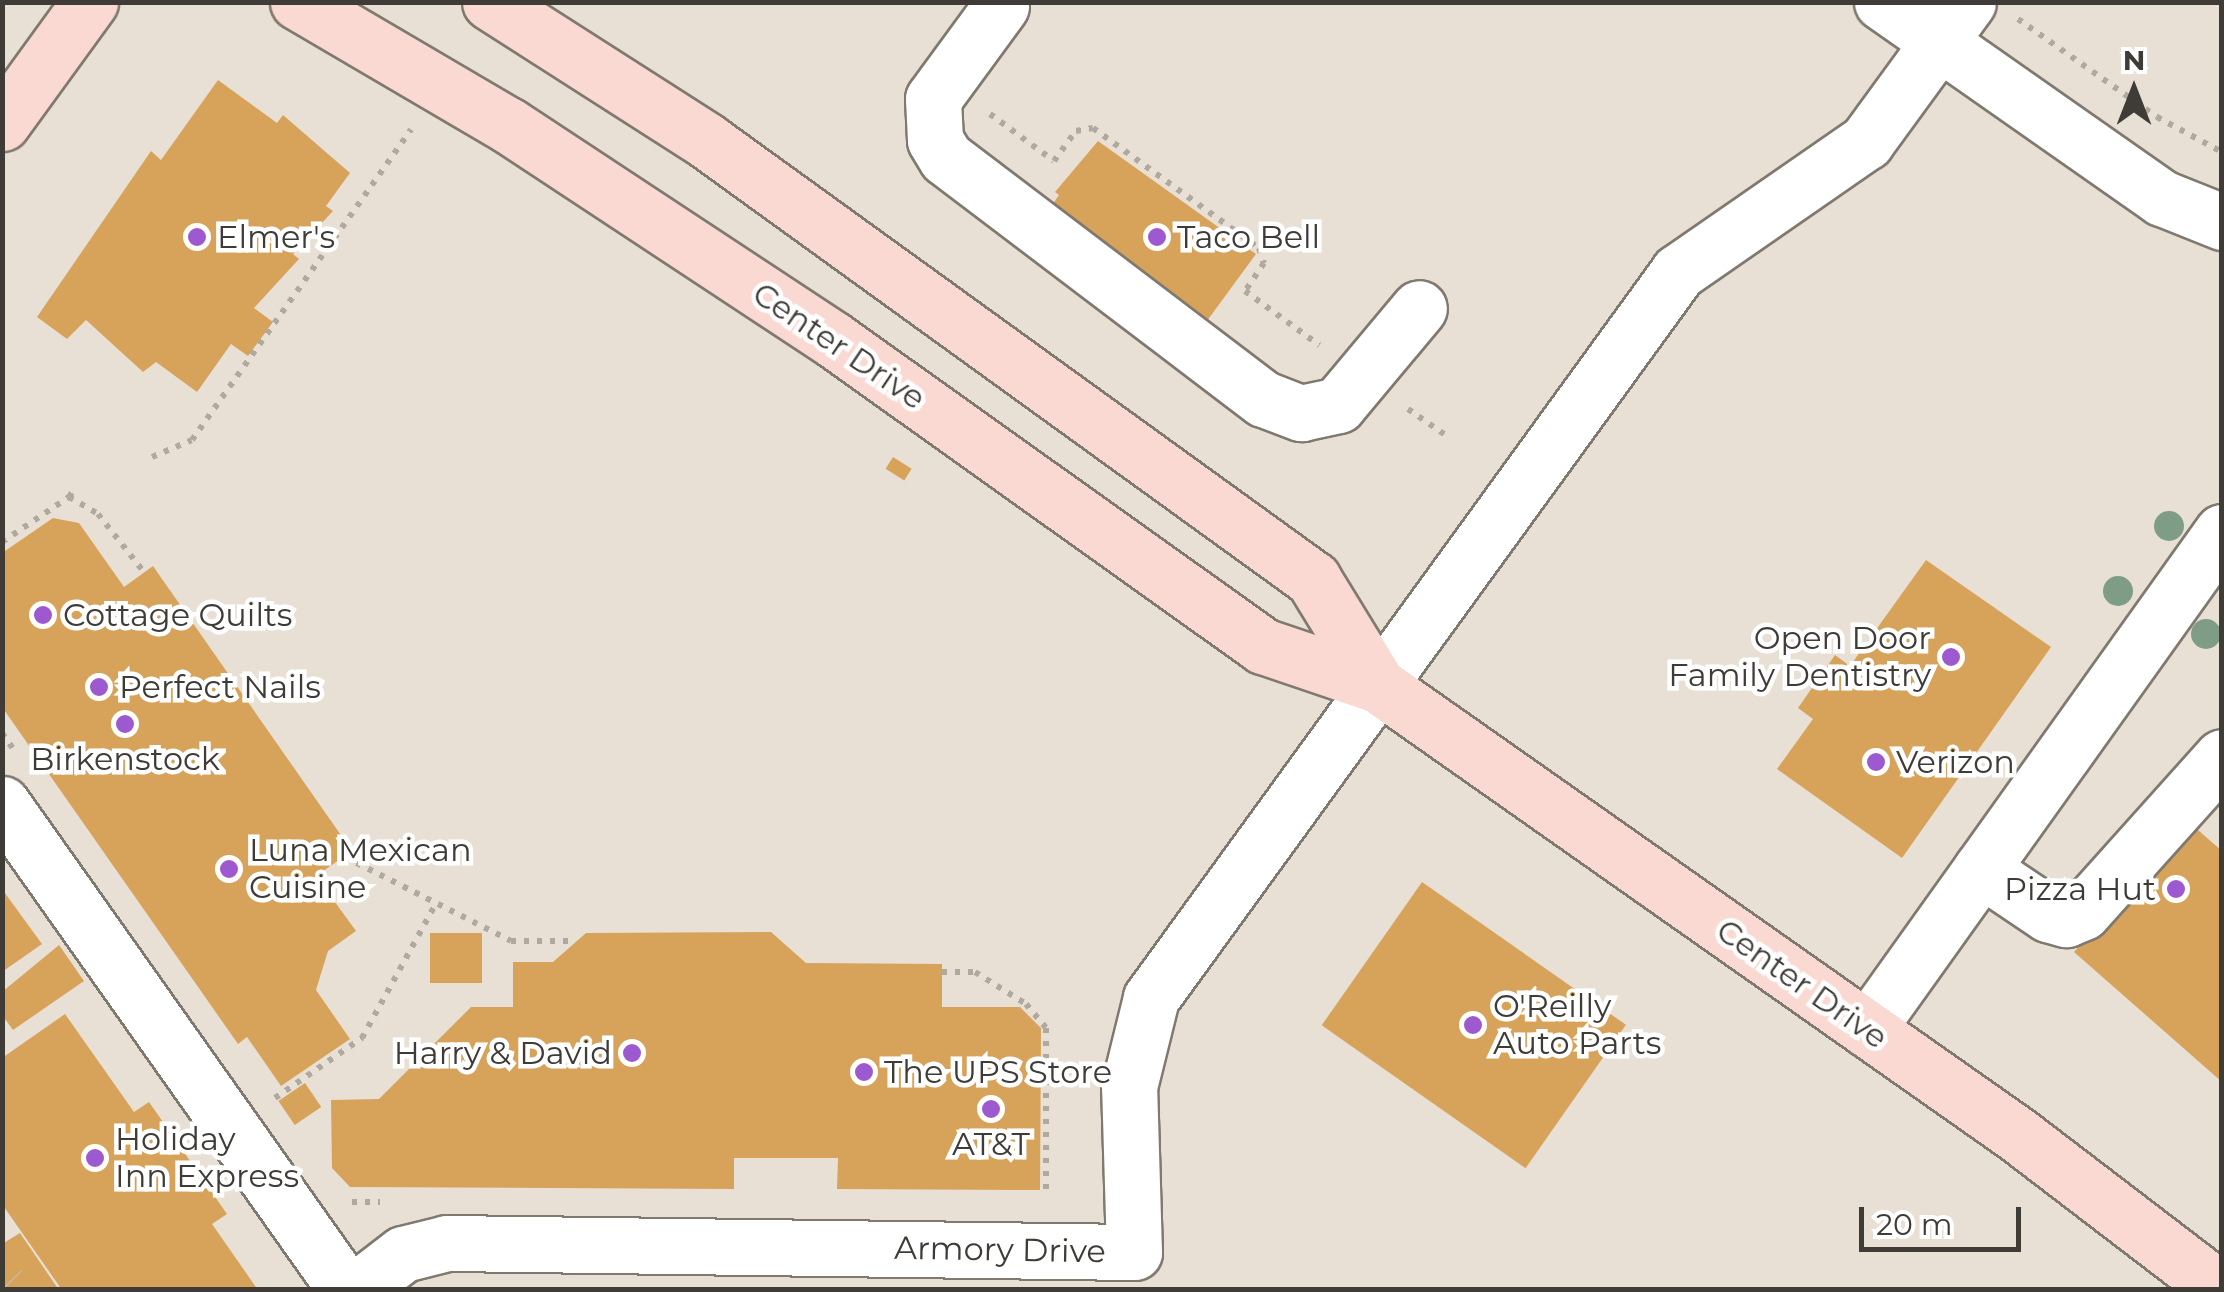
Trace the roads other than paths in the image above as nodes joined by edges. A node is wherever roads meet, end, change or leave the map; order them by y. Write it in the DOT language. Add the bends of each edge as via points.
graph roads {
  1 [pos="90,2"];
  2 [pos="298,2"];
  3 [pos="490,2"];
  4 [pos="1882,2"];
  5 [pos="1000,6"];
  6 [pos="1972,20"];
  7 [pos="2,123"];
  8 [pos="2222,222"];
  9 [pos="1420,308"];
  10 [pos="2222,532"];
  11 [pos="1378,685"];
  12 [pos="2222,757"];
  13 [pos="2,804"];
  14 [pos="1980,868"];
  15 [pos="1867,1029"];
  16 [pos="346,1290"];
  17 [pos="356,1290"];
  18 [pos="2221,1290"];
  1 -- 7 [label="main road"];
  2 -- 11 [label="main road, Center Drive" via="508,125 834,340 1263,646"];
  3 -- 11 [label="main road, Center Drive" via="707,141 1313,579"];
  4 -- 6 [label="street"];
  5 -- 9 [label="street" via="934,99 935,140 946,158 1264,399 1302,414 1338,405"];
  6 -- 8 [label="street" via="2162,198"];
  6 -- 11 [label="street" via="1847,159 1678,272"];
  10 -- 14 [label="street"];
  11 -- 15 [label="main road, Center Drive"];
  11 -- 17 [label="street, Armory Drive" via="1151,998 1129,1087 1134,1252 447,1243 403,1254"];
  12 -- 14 [label="street" via="2083,912 2066,919 2048,914"];
  13 -- 16 [label="street"];
  14 -- 15 [label="street"];
  15 -- 18 [label="main road, Center Drive"];
}
